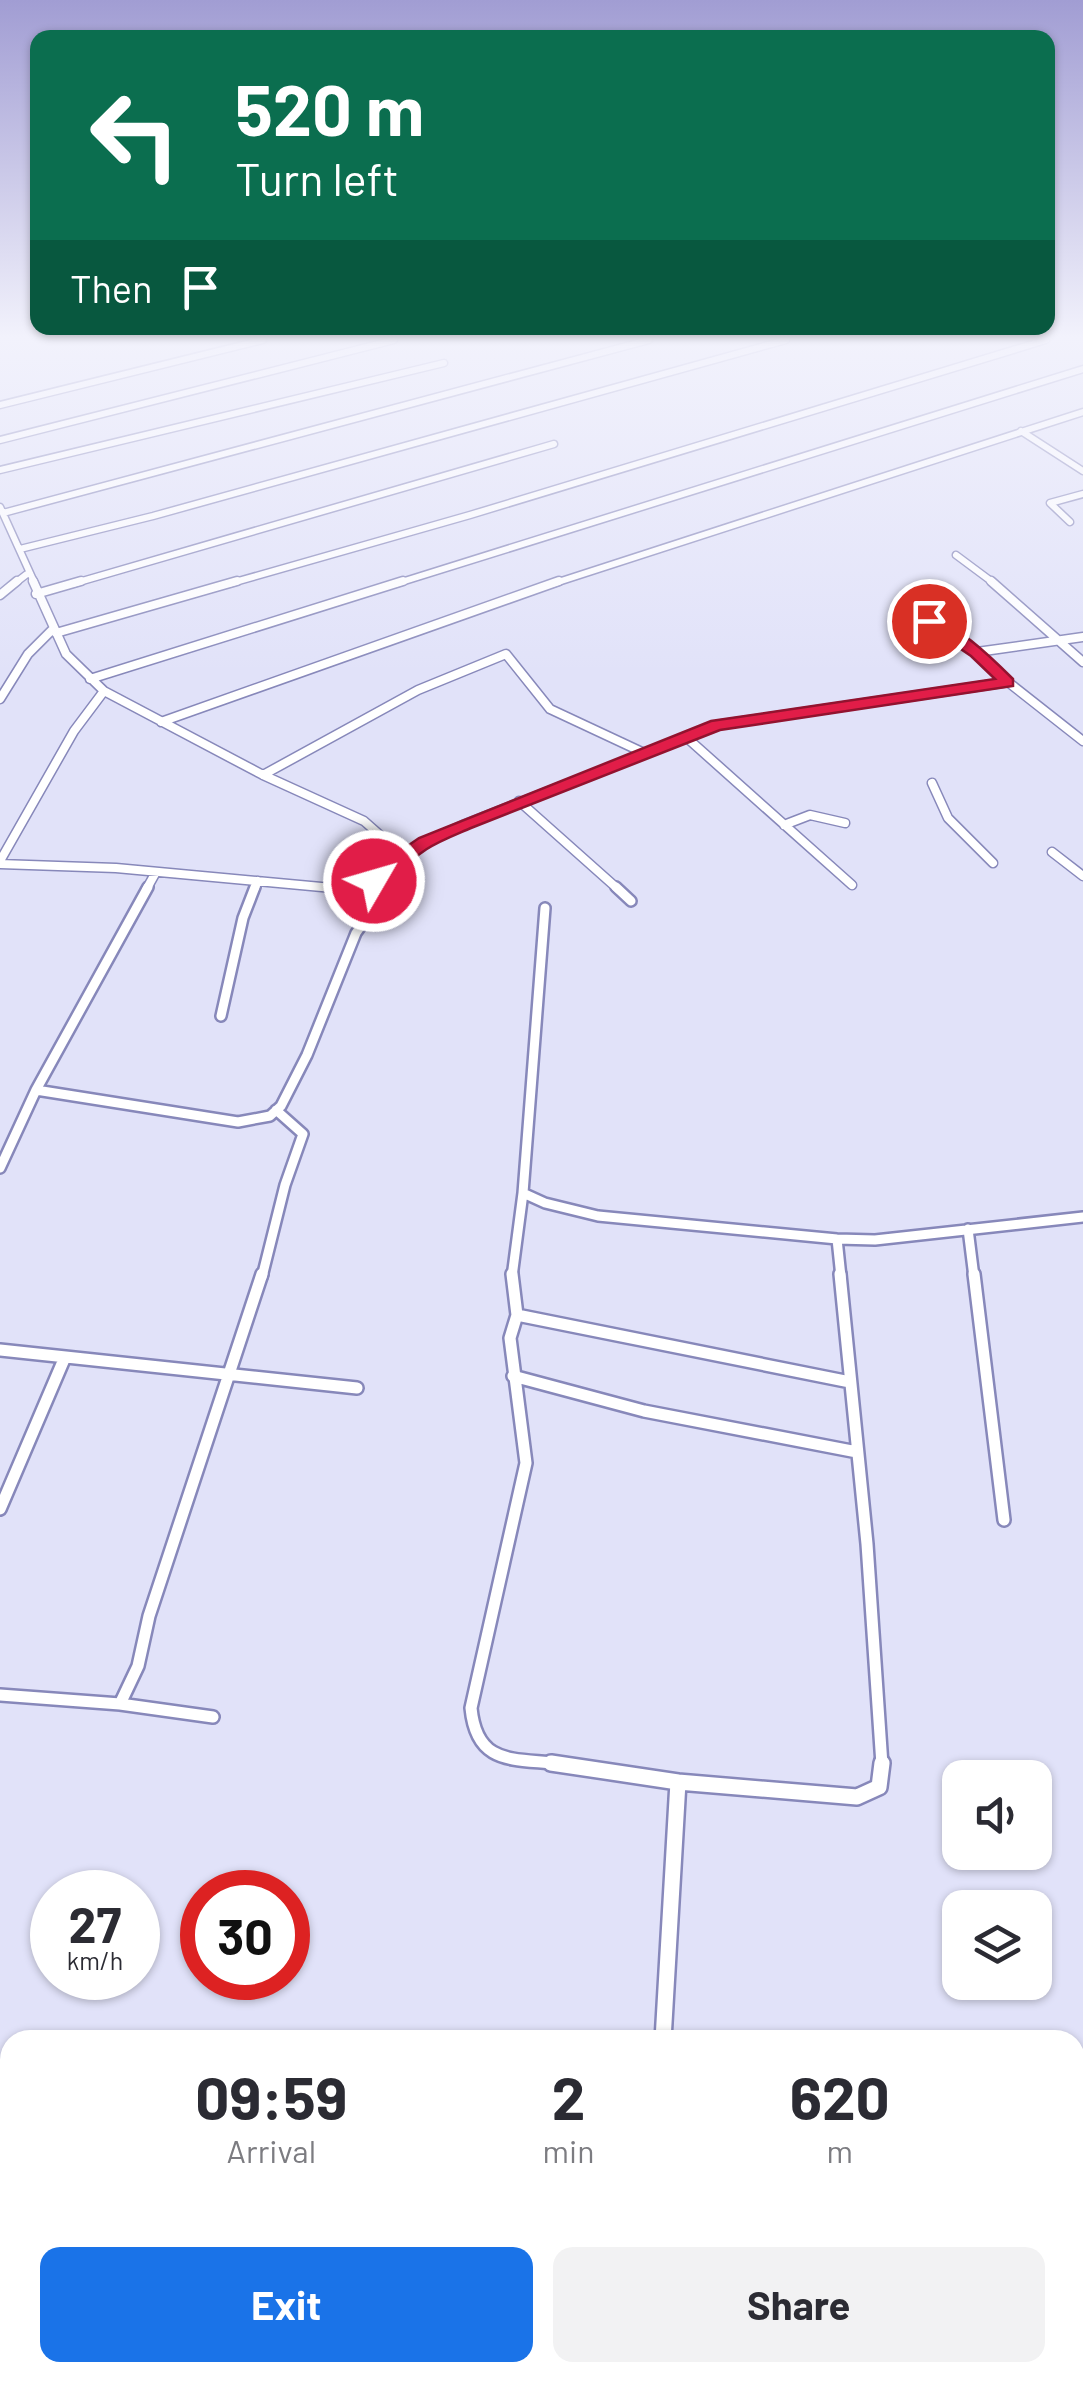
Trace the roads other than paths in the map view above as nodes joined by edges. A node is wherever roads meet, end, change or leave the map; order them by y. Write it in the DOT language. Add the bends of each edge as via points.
graph roads {
  1 [pos="78,451"];
  2 [pos="225,451"];
  3 [pos="386,451"];
  4 [pos="531,451"];
  5 [pos="680,451"];
  6 [pos="820,451"];
  7 [pos="956,451"];
  8 [pos="1052,451"];
  9 [pos="0,470"];
  10 [pos="1083,472"];
  11 [pos="1083,494"];
  12 [pos="1,510"];
  13 [pos="1070,522"];
  14 [pos="20,548"];
  15 [pos="956,555"];
  16 [pos="28,574"];
  17 [pos="36,594"];
  18 [pos="0,595"];
  19 [pos="907,604"];
  20 [pos="54,631"];
  21 [pos="946,632"];
  22 [pos="1083,636"];
  23 [pos="1056,639"];
  24 [pos="899,642"];
  25 [pos="976,652"];
  26 [pos="1083,662"];
  27 [pos="90,679"];
  28 [pos="1008,682"];
  29 [pos="104,691"];
  30 [pos="0,700"];
  31 [pos="161,722"];
  32 [pos="686,737"];
  33 [pos="1083,741"];
  34 [pos="642,752"];
  35 [pos="263,775"];
  36 [pos="932,783"];
  37 [pos="520,800"];
  38 [pos="845,824"];
  39 [pos="784,825"];
  40 [pos="426,842"];
  41 [pos="390,847"];
  42 [pos="1052,852"];
  43 [pos="0,863"];
  44 [pos="993,863"];
  45 [pos="396,867"];
  46 [pos="156,872"];
  47 [pos="1083,876"];
  48 [pos="258,881"];
  49 [pos="852,885"];
  50 [pos="353,890"];
  51 [pos="383,895"];
  52 [pos="632,901"];
  53 [pos="545,908"];
  54 [pos="221,1016"];
  55 [pos="36,1090"];
  56 [pos="276,1110"];
  57 [pos="0,1168"];
  58 [pos="522,1193"];
  59 [pos="1083,1217"];
  60 [pos="968,1230"];
  61 [pos="836,1239"];
  62 [pos="517,1315"];
  63 [pos="0,1350"];
  64 [pos="66,1357"];
  65 [pos="229,1373"];
  66 [pos="514,1376"];
  67 [pos="850,1382"];
  68 [pos="357,1388"];
  69 [pos="857,1452"];
  70 [pos="0,1509"];
  71 [pos="1004,1520"];
  72 [pos="0,1696"];
  73 [pos="120,1704"];
  74 [pos="213,1717"];
  75 [pos="678,1782"];
  76 [pos="664,2030"];
  1 -- 9 [label="street"];
  2 -- 12 [label="street"];
  3 -- 14 [label="street"];
  4 -- 17 [label="street"];
  5 -- 20 [label="street"];
  6 -- 27 [label="street"];
  7 -- 31 [label="street" via="471,610"];
  8 -- 10 [label="street"];
  11 -- 13 [label="street" via="1050,503"];
  12 -- 14 [label="street"];
  14 -- 16 [label="street"];
  15 -- 23 [label="street"];
  16 -- 17 [label="street"];
  16 -- 18 [label="street"];
  17 -- 20 [label="street"];
  19 -- 21 [label="street"];
  20 -- 27 [label="street"];
  20 -- 30 [label="street" via="28,654"];
  21 -- 24 [label="street"];
  21 -- 25 [label="street"];
  22 -- 23 [label="street"];
  23 -- 25 [label="street"];
  23 -- 26 [label="street"];
  25 -- 28 [label="street"];
  27 -- 29 [label="street"];
  28 -- 32 [label="street" via="717,725"];
  28 -- 33 [label="street"];
  29 -- 31 [label="street"];
  29 -- 43 [label="street" via="74,730"];
  31 -- 35 [label="street"];
  32 -- 34 [label="street"];
  32 -- 39 [label="street"];
  34 -- 35 [label="street" via="550,708 506,654 418,690"];
  34 -- 37 [label="street"];
  35 -- 41 [label="street" via="364,821"];
  36 -- 44 [label="street" via="948,818"];
  37 -- 40 [label="street"];
  37 -- 52 [label="street"];
  38 -- 39 [label="street" via="810,815"];
  39 -- 49 [label="street"];
  40 -- 41 [label="street"];
  40 -- 45 [label="street"];
  41 -- 45 [label="street" via="398,851"];
  42 -- 47 [label="street"];
  43 -- 46 [label="street"];
  45 -- 50 [label="street"];
  45 -- 51 [label="street" via="402,900"];
  46 -- 48 [label="street"];
  46 -- 55 [label="street"];
  48 -- 50 [label="street"];
  48 -- 54 [label="street"];
  50 -- 51 [label="street"];
  51 -- 56 [label="street" via="356,933 307,1055"];
  53 -- 58 [label="street"];
  55 -- 56 [label="street" via="238,1122"];
  55 -- 57 [label="street"];
  56 -- 65 [label="street" via="303,1134"];
  58 -- 61 [label="street" via="598,1216"];
  58 -- 62 [label="street" via="512,1271"];
  59 -- 60 [label="street"];
  60 -- 61 [label="street"];
  60 -- 71 [label="street"];
  61 -- 67 [label="street"];
  62 -- 66 [label="street" via="510,1338"];
  62 -- 67 [label="street"];
  63 -- 64 [label="street"];
  64 -- 65 [label="street"];
  64 -- 70 [label="street"];
  65 -- 68 [label="street"];
  65 -- 73 [label="street" via="138,1666"];
  66 -- 69 [label="street" via="644,1411"];
  66 -- 75 [label="street" via="526,1463 471,1708 474,1736 489,1752"];
  67 -- 69 [label="street"];
  69 -- 75 [label="street" via="882,1751 879,1787 856,1797"];
  72 -- 73 [label="street"];
  73 -- 74 [label="street"];
  75 -- 76 [label="street"];
}
